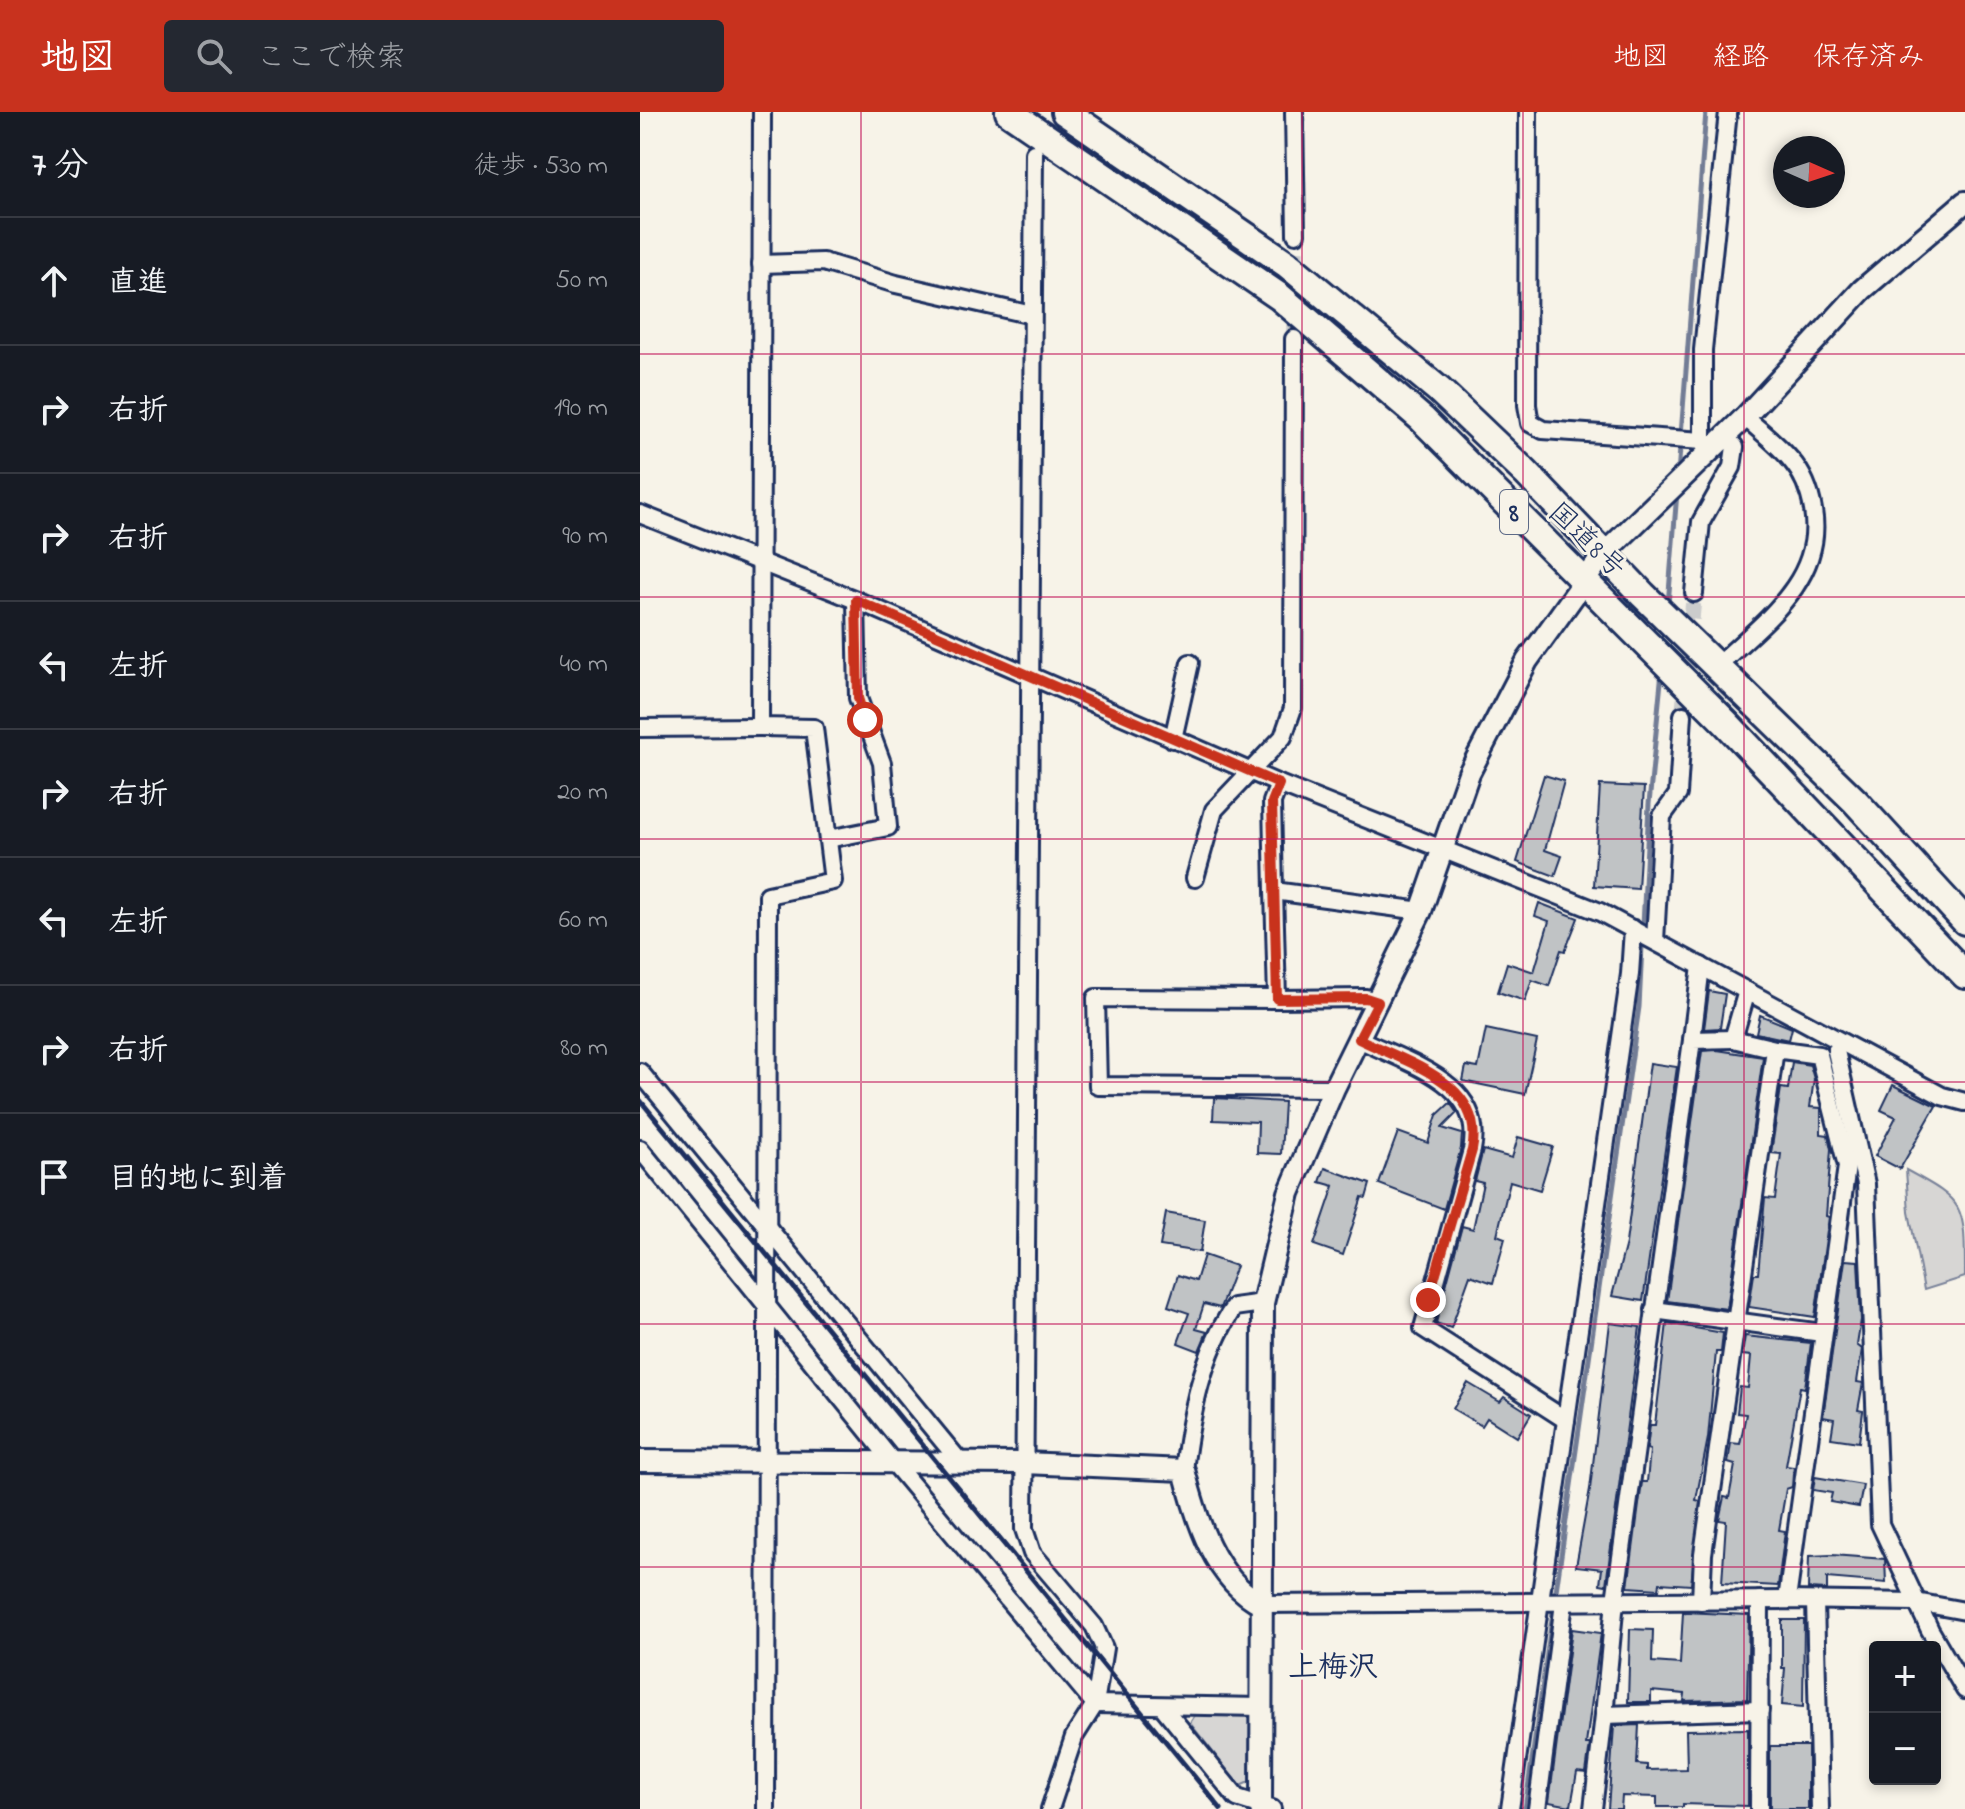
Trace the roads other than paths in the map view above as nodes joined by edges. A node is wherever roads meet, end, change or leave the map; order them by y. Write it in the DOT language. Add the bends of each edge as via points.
graph roads {
  1 [pos="762,112"];
  2 [pos="1009,112"];
  3 [pos="1065,112"];
  4 [pos="1294,112"];
  5 [pos="1528,112"];
  6 [pos="1728,112"];
  7 [pos="1034,153"];
  8 [pos="1965,202"];
  9 [pos="1296,234"];
  10 [pos="761,264"];
  11 [pos="1032,315"];
  12 [pos="1294,339"];
  13 [pos="1745,417"];
  14 [pos="1713,442"];
  15 [pos="640,514"];
  16 [pos="1603,555"];
  17 [pos="760,562"];
  18 [pos="1585,581"];
  19 [pos="1694,593"];
  20 [pos="856,600"];
  21 [pos="1190,663"];
  22 [pos="1717,666"];
  23 [pos="1029,676"];
  24 [pos="1683,715"];
  25 [pos="760,727"];
  26 [pos="640,728"];
  27 [pos="1173,739"];
  28 [pos="1252,772"];
  29 [pos="1279,784"];
  30 [pos="828,839"];
  31 [pos="1441,849"];
  32 [pos="1195,878"];
  33 [pos="1274,891"];
  34 [pos="1421,911"];
  35 [pos="1965,921"];
  36 [pos="1633,929"];
  37 [pos="1655,941"];
  38 [pos="1701,966"];
  39 [pos="1965,975"];
  40 [pos="1747,991"];
  41 [pos="1277,999"];
  42 [pos="1378,1002"];
  43 [pos="1359,1039"];
  44 [pos="1733,1039"];
  45 [pos="1692,1040"];
  46 [pos="1775,1049"];
  47 [pos="1836,1051"];
  48 [pos="640,1072"];
  49 [pos="1334,1088"];
  50 [pos="1965,1102"];
  51 [pos="640,1149"];
  52 [pos="769,1226"];
  53 [pos="1263,1303"];
  54 [pos="768,1306"];
  55 [pos="1654,1310"];
  56 [pos="1736,1321"];
  57 [pos="1822,1333"];
  58 [pos="1566,1420"];
  59 [pos="640,1461"];
  60 [pos="769,1461"];
  61 [pos="893,1462"];
  62 [pos="961,1463"];
  63 [pos="1024,1463"];
  64 [pos="1184,1470"];
  65 [pos="1760,1600"];
  66 [pos="1787,1600"];
  67 [pos="1615,1601"];
  68 [pos="1701,1601"];
  69 [pos="1815,1601"];
  70 [pos="1916,1602"];
  71 [pos="1564,1603"];
  72 [pos="1262,1604"];
  73 [pos="1539,1604"];
  74 [pos="1965,1611"];
  75 [pos="1965,1690"];
  76 [pos="1095,1704"];
  77 [pos="1162,1706"];
  78 [pos="1261,1707"];
  79 [pos="1760,1710"];
  80 [pos="1604,1715"];
  81 [pos="1265,1808"];
  82 [pos="766,1809"];
  83 [pos="1050,1809"];
  84 [pos="1510,1809"];
  85 [pos="1537,1809"];
  86 [pos="1593,1809"];
  87 [pos="1759,1809"];
  88 [pos="1820,1809"];
  1 -- 10 [label="street"];
  2 -- 18 [label="highway, 国道8号 / 8" via="1280,297 1422,419"];
  3 -- 16 [label="highway, 国道8号 / 8" via="1287,264 1439,390"];
  4 -- 9 [label="street"];
  5 -- 14 [label="street" via="1530,423 1543,430"];
  6 -- 14 [label="street" via="1703,350"];
  7 -- 11 [label="street"];
  8 -- 13 [label="street" via="1862,290"];
  10 -- 11 [label="street" via="823,262"];
  10 -- 17 [label="street"];
  11 -- 23 [label="street"];
  12 -- 28 [label="street" via="1293,708 1283,737"];
  13 -- 14 [label="street"];
  13 -- 22 [label="street" via="1791,460 1810,489 1815,523 1811,562 1792,594"];
  14 -- 16 [label="street"];
  14 -- 19 [label="street" via="1735,447 1732,467 1701,522"];
  15 -- 17 [label="street"];
  16 -- 18 [label="street"];
  16 -- 22 [label="highway, 国道8号 / 8"];
  17 -- 20 [label="street"];
  17 -- 25 [label="street"];
  18 -- 31 [label="street" via="1527,661 1495,720"];
  18 -- 39 [label="highway, 国道8号 / 8"];
  20 -- 23 [label="street"];
  20 -- 30 [label="street" via="858,698 882,763 888,827"];
  21 -- 27 [label="street"];
  22 -- 35 [label="highway, 国道8号 / 8" via="1855,801"];
  23 -- 27 [label="street"];
  23 -- 63 [label="street"];
  24 -- 37 [label="street" via="1678,794 1662,816"];
  25 -- 26 [label="street"];
  25 -- 30 [label="street" via="814,728"];
  27 -- 28 [label="street"];
  28 -- 29 [label="street"];
  28 -- 32 [label="street" via="1214,810"];
  29 -- 31 [label="street"];
  29 -- 33 [label="street" via="1272,802"];
  30 -- 52 [label="street" via="833,881 768,895"];
  31 -- 34 [label="street"];
  31 -- 36 [label="street"];
  33 -- 34 [label="street"];
  33 -- 41 [label="street"];
  34 -- 42 [label="street"];
  36 -- 37 [label="street"];
  36 -- 58 [label="street"];
  37 -- 38 [label="street"];
  38 -- 40 [label="street"];
  38 -- 45 [label="street"];
  40 -- 44 [label="street"];
  40 -- 50 [label="street" via="1942,1096"];
  41 -- 42 [label="street"];
  41 -- 49 [label="street" via="1096,998 1098,1086"];
  42 -- 43 [label="street"];
  43 -- 49 [label="street"];
  43 -- 58 [label="street" via="1447,1082 1474,1116 1472,1150 1423,1328"];
  44 -- 45 [label="street"];
  44 -- 46 [label="street"];
  45 -- 55 [label="street"];
  46 -- 56 [label="street"];
  46 -- 57 [label="street" via="1819,1055 1847,1166"];
  47 -- 70 [label="street" via="1866,1184 1880,1524"];
  48 -- 52 [label="street"];
  49 -- 53 [label="street" via="1289,1193"];
  51 -- 54 [label="street"];
  52 -- 54 [label="street"];
  52 -- 62 [label="street"];
  53 -- 64 [label="street" via="1234,1307 1218,1330 1190,1419"];
  53 -- 72 [label="street"];
  54 -- 60 [label="street"];
  54 -- 61 [label="street"];
  55 -- 56 [label="street"];
  55 -- 67 [label="street"];
  56 -- 57 [label="street"];
  56 -- 68 [label="street"];
  57 -- 66 [label="street"];
  58 -- 73 [label="street"];
  59 -- 60 [label="street"];
  60 -- 61 [label="street"];
  60 -- 82 [label="street"];
  61 -- 62 [label="street"];
  61 -- 76 [label="street"];
  62 -- 63 [label="street"];
  63 -- 64 [label="street"];
  63 -- 76 [label="street" via="1024,1529 1032,1553 1094,1626 1104,1648"];
  64 -- 72 [label="street" via="1196,1521 1243,1594"];
  65 -- 66 [label="street"];
  65 -- 68 [label="street"];
  65 -- 79 [label="street"];
  66 -- 69 [label="street"];
  67 -- 68 [label="street"];
  67 -- 71 [label="street"];
  67 -- 80 [label="street"];
  69 -- 70 [label="street"];
  69 -- 88 [label="street"];
  70 -- 74 [label="street"];
  70 -- 75 [label="street"];
  71 -- 73 [label="street"];
  71 -- 85 [label="street"];
  72 -- 73 [label="street"];
  72 -- 78 [label="street"];
  73 -- 84 [label="street"];
  76 -- 77 [label="street"];
  76 -- 83 [label="street" via="1074,1737"];
  77 -- 78 [label="street"];
  77 -- 81 [label="street" via="1237,1798"];
  78 -- 81 [label="street"];
  79 -- 80 [label="street"];
  79 -- 87 [label="street"];
  80 -- 86 [label="street"];
}
